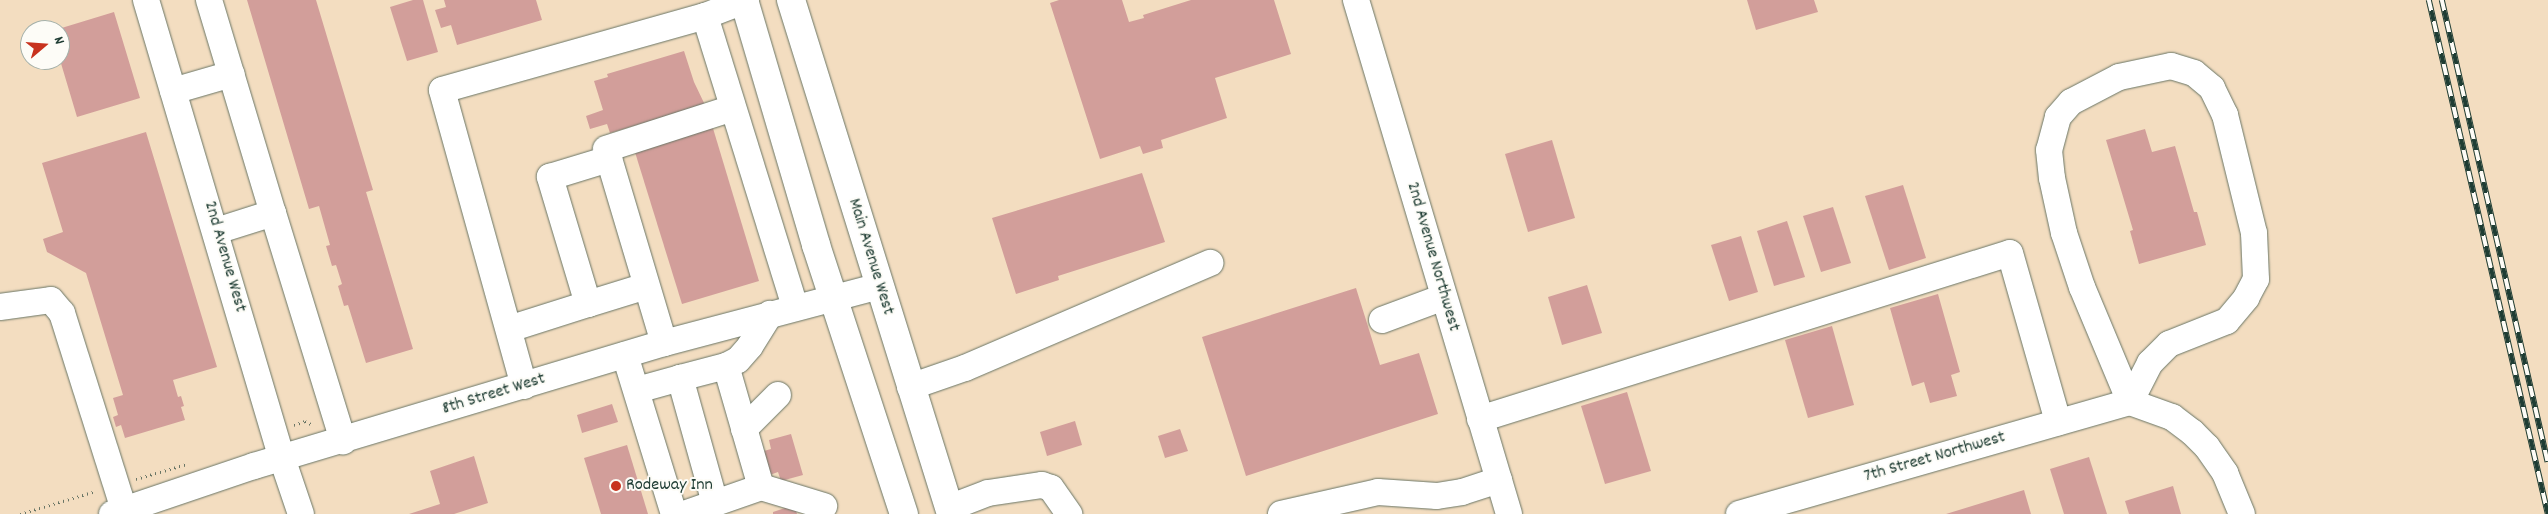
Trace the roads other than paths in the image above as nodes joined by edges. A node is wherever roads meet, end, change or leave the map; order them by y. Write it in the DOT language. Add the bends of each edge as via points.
graph roads {
  1 [pos="146,0"];
  2 [pos="209,0"];
  3 [pos="744,0"];
  4 [pos="791,0"];
  5 [pos="1356,0"];
  6 [pos="705,16"];
  7 [pos="232,74"];
  8 [pos="173,91"];
  9 [pos="733,108"];
  10 [pos="609,159"];
  11 [pos="273,213"];
  12 [pos="216,230"];
  13 [pos="1210,263"];
  14 [pos="646,286"];
  15 [pos="879,286"];
  16 [pos="832,297"];
  17 [pos="1444,297"];
  18 [pos="588,304"];
  19 [pos="0,306"];
  20 [pos="794,307"];
  21 [pos="770,314"];
  22 [pos="1382,320"];
  23 [pos="508,329"];
  24 [pos="664,344"];
  25 [pos="625,356"];
  26 [pos="726,366"];
  27 [pos="680,378"];
  28 [pos="524,386"];
  29 [pos="910,386"];
  30 [pos="637,390"];
  31 [pos="778,395"];
  32 [pos="2130,402"];
  33 [pos="1480,419"];
  34 [pos="2058,422"];
  35 [pos="744,429"];
  36 [pos="343,441"];
  37 [pos="282,458"];
  38 [pos="1498,480"];
  39 [pos="762,488"];
  40 [pos="715,503"];
  41 [pos="824,506"];
  42 [pos="1788,507"];
  43 [pos="950,511"];
  44 [pos="118,512"];
  45 [pos="302,514"];
  46 [pos="674,514"];
  47 [pos="684,514"];
  48 [pos="904,514"];
  49 [pos="1069,514"];
  50 [pos="1281,514"];
  51 [pos="1508,514"];
  52 [pos="1739,514"];
  53 [pos="2242,514"];
  1 -- 8 [label="street, 2nd Avenue West"];
  2 -- 7 [label="street"];
  3 -- 6 [label="street"];
  3 -- 16 [label="main road"];
  4 -- 15 [label="main road, Main Avenue West"];
  5 -- 17 [label="street, 2nd Avenue Northwest"];
  6 -- 9 [label="street"];
  6 -- 23 [label="street" via="442,90"];
  7 -- 8 [label="street"];
  7 -- 11 [label="street"];
  8 -- 12 [label="street, 2nd Avenue West"];
  9 -- 10 [label="street" via="606,149"];
  9 -- 20 [label="street"];
  10 -- 14 [label="street"];
  10 -- 18 [label="street" via="550,176"];
  11 -- 12 [label="street"];
  11 -- 36 [label="street"];
  12 -- 37 [label="street, 2nd Avenue West"];
  13 -- 29 [label="street" via="965,368"];
  14 -- 18 [label="street"];
  14 -- 24 [label="street"];
  15 -- 16 [label="street, 8th Street West"];
  15 -- 29 [label="main road, Main Avenue West"];
  16 -- 20 [label="street, 8th Street West"];
  16 -- 48 [label="main road"];
  17 -- 22 [label="street"];
  17 -- 33 [label="street, 2nd Avenue Northwest"];
  18 -- 23 [label="street"];
  19 -- 44 [label="street" via="51,300 62,313"];
  20 -- 21 [label="street, 8th Street West"];
  21 -- 24 [label="street, 8th Street West"];
  21 -- 26 [label="street" via="750,346 738,360"];
  23 -- 28 [label="street"];
  24 -- 25 [label="street, 8th Street West"];
  25 -- 28 [label="street, 8th Street West"];
  25 -- 30 [label="street"];
  26 -- 27 [label="street"];
  26 -- 35 [label="street"];
  27 -- 30 [label="street"];
  27 -- 40 [label="street"];
  28 -- 36 [label="street, 8th Street West"];
  29 -- 43 [label="main road, Main Avenue West"];
  30 -- 46 [label="street"];
  31 -- 35 [label="street"];
  32 -- 32 [label="street" via="2082,287 2064,233 2049,150 2058,117 2071,102 2119,77 2171,66 2194,73 2212,88 2224,115 2254,233 2256,279 2246,298 2227,321 2169,344 2150,363"];
  32 -- 34 [label="street, 7th Street Northwest"];
  32 -- 53 [label="street" via="2172,417 2192,432 2225,473"];
  33 -- 34 [label="street" via="2010,253"];
  33 -- 38 [label="street, 2nd Avenue Northwest"];
  34 -- 42 [label="street, 7th Street Northwest"];
  35 -- 39 [label="street"];
  36 -- 37 [label="street, 8th Street West"];
  37 -- 44 [label="street, 8th Street West"];
  37 -- 45 [label="street, 2nd Avenue West"];
  38 -- 50 [label="street" via="1443,495 1378,492"];
  38 -- 51 [label="street, 2nd Avenue Northwest"];
  39 -- 40 [label="street"];
  39 -- 41 [label="street"];
  40 -- 47 [label="street"];
  42 -- 52 [label="street, 7th Street Northwest"];
  43 -- 49 [label="street" via="988,493 1042,485 1051,488"];
}
